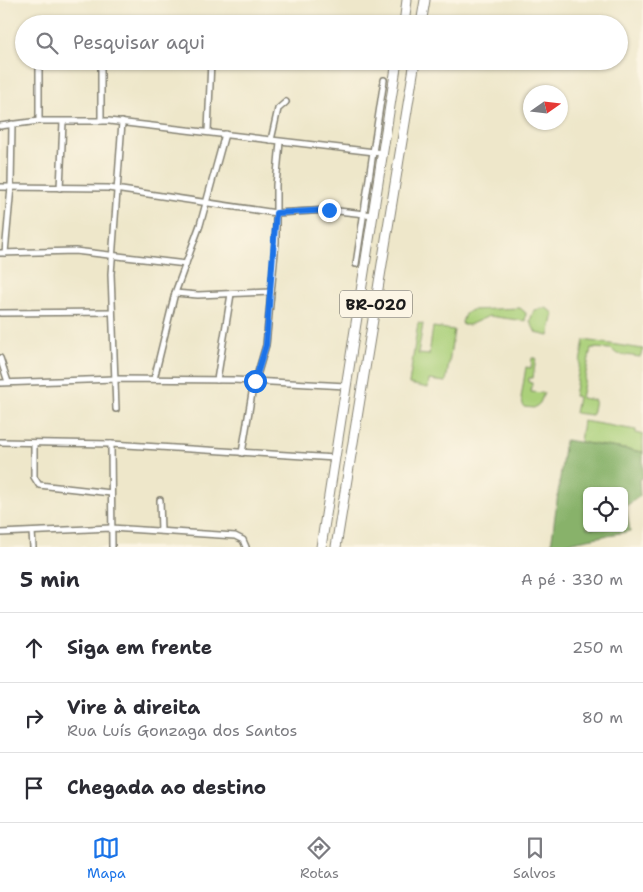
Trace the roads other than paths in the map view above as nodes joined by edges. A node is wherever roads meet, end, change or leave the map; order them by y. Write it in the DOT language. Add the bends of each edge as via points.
graph roads {
  1 [pos="407,0"];
  2 [pos="425,0"];
  3 [pos="405,15"];
  4 [pos="422,15"];
  5 [pos="38,70"];
  6 [pos="100,70"];
  7 [pos="211,70"];
  8 [pos="397,70"];
  9 [pos="414,70"];
  10 [pos="384,80"];
  11 [pos="286,102"];
  12 [pos="39,121"];
  13 [pos="101,121"];
  14 [pos="63,122"];
  15 [pos="122,122"];
  16 [pos="12,124"];
  17 [pos="0,126"];
  18 [pos="208,131"];
  19 [pos="225,134"];
  20 [pos="271,140"];
  21 [pos="280,142"];
  22 [pos="373,152"];
  23 [pos="384,153"];
  24 [pos="0,187"];
  25 [pos="11,187"];
  26 [pos="60,188"];
  27 [pos="115,189"];
  28 [pos="207,202"];
  29 [pos="276,213"];
  30 [pos="364,213"];
  31 [pos="375,215"];
  32 [pos="372,234"];
  33 [pos="387,237"];
  34 [pos="3,253"];
  35 [pos="112,255"];
  36 [pos="186,264"];
  37 [pos="356,264"];
  38 [pos="271,292"];
  39 [pos="175,293"];
  40 [pos="231,294"];
  41 [pos="112,312"];
  42 [pos="0,313"];
  43 [pos="0,358"];
  44 [pos="115,379"];
  45 [pos="154,379"];
  46 [pos="218,380"];
  47 [pos="255,381"];
  48 [pos="8,382"];
  49 [pos="0,383"];
  50 [pos="346,386"];
  51 [pos="342,407"];
  52 [pos="116,410"];
  53 [pos="359,411"];
  54 [pos="0,442"];
  55 [pos="34,443"];
  56 [pos="111,444"];
  57 [pos="242,453"];
  58 [pos="351,454"];
  59 [pos="335,458"];
  60 [pos="111,493"];
  61 [pos="160,500"];
  62 [pos="111,528"];
  63 [pos="161,531"];
  64 [pos="32,532"];
  65 [pos="0,533"];
  66 [pos="33,547"];
  67 [pos="112,547"];
  68 [pos="246,547"];
  69 [pos="321,547"];
  70 [pos="336,547"];
  1 -- 3 [label="highway"];
  2 -- 4 [label="highway"];
  5 -- 12 [label="street"];
  6 -- 13 [label="street"];
  7 -- 18 [label="street"];
  8 -- 23 [label="highway, BR-020"];
  9 -- 33 [label="highway, BR-020"];
  10 -- 22 [label="street"];
  11 -- 20 [label="street" via="278,110"];
  12 -- 14 [label="street"];
  12 -- 16 [label="street"];
  13 -- 14 [label="street"];
  13 -- 15 [label="street"];
  14 -- 26 [label="street"];
  15 -- 18 [label="street"];
  15 -- 27 [label="street"];
  16 -- 17 [label="street"];
  16 -- 25 [label="street"];
  18 -- 19 [label="street"];
  19 -- 20 [label="street"];
  19 -- 28 [label="street"];
  20 -- 21 [label="street"];
  21 -- 22 [label="street"];
  21 -- 29 [label="street"];
  22 -- 23 [label="street"];
  22 -- 30 [label="street"];
  23 -- 31 [label="highway, BR-020"];
  24 -- 25 [label="street"];
  25 -- 26 [label="street"];
  25 -- 34 [label="street"];
  26 -- 27 [label="street"];
  27 -- 28 [label="street"];
  27 -- 35 [label="street"];
  28 -- 29 [label="street"];
  28 -- 36 [label="street"];
  29 -- 30 [label="street" via="329,210"];
  29 -- 38 [label="street"];
  30 -- 31 [label="street"];
  30 -- 37 [label="street"];
  31 -- 32 [label="highway, BR-020"];
  32 -- 33 [label="highway"];
  32 -- 50 [label="highway, BR-020"];
  33 -- 53 [label="highway, BR-020"];
  34 -- 35 [label="street" via="70,251"];
  35 -- 36 [label="street"];
  35 -- 41 [label="street"];
  36 -- 39 [label="street"];
  38 -- 40 [label="street"];
  38 -- 47 [label="street" via="266,345"];
  39 -- 40 [label="street"];
  39 -- 45 [label="street"];
  40 -- 46 [label="street"];
  41 -- 42 [label="street"];
  41 -- 44 [label="street"];
  43 -- 48 [label="street"];
  44 -- 45 [label="street"];
  44 -- 48 [label="street"];
  44 -- 52 [label="street"];
  45 -- 46 [label="street"];
  46 -- 47 [label="street"];
  47 -- 50 [label="street"];
  47 -- 57 [label="street"];
  48 -- 49 [label="street"];
  50 -- 51 [label="highway, BR-020"];
  51 -- 53 [label="highway"];
  51 -- 59 [label="highway, BR-020"];
  53 -- 58 [label="highway, BR-020"];
  54 -- 55 [label="street"];
  55 -- 56 [label="street"];
  55 -- 60 [label="street" via="34,477 39,485"];
  56 -- 57 [label="street"];
  56 -- 60 [label="street"];
  57 -- 59 [label="street"];
  58 -- 59 [label="highway"];
  58 -- 70 [label="highway, BR-020"];
  59 -- 69 [label="highway, BR-020"];
  60 -- 62 [label="street"];
  61 -- 63 [label="street"];
  62 -- 63 [label="street"];
  62 -- 64 [label="street"];
  62 -- 67 [label="street"];
  63 -- 68 [label="street" via="235,536 243,540"];
  64 -- 65 [label="street"];
  64 -- 66 [label="street"];
}
